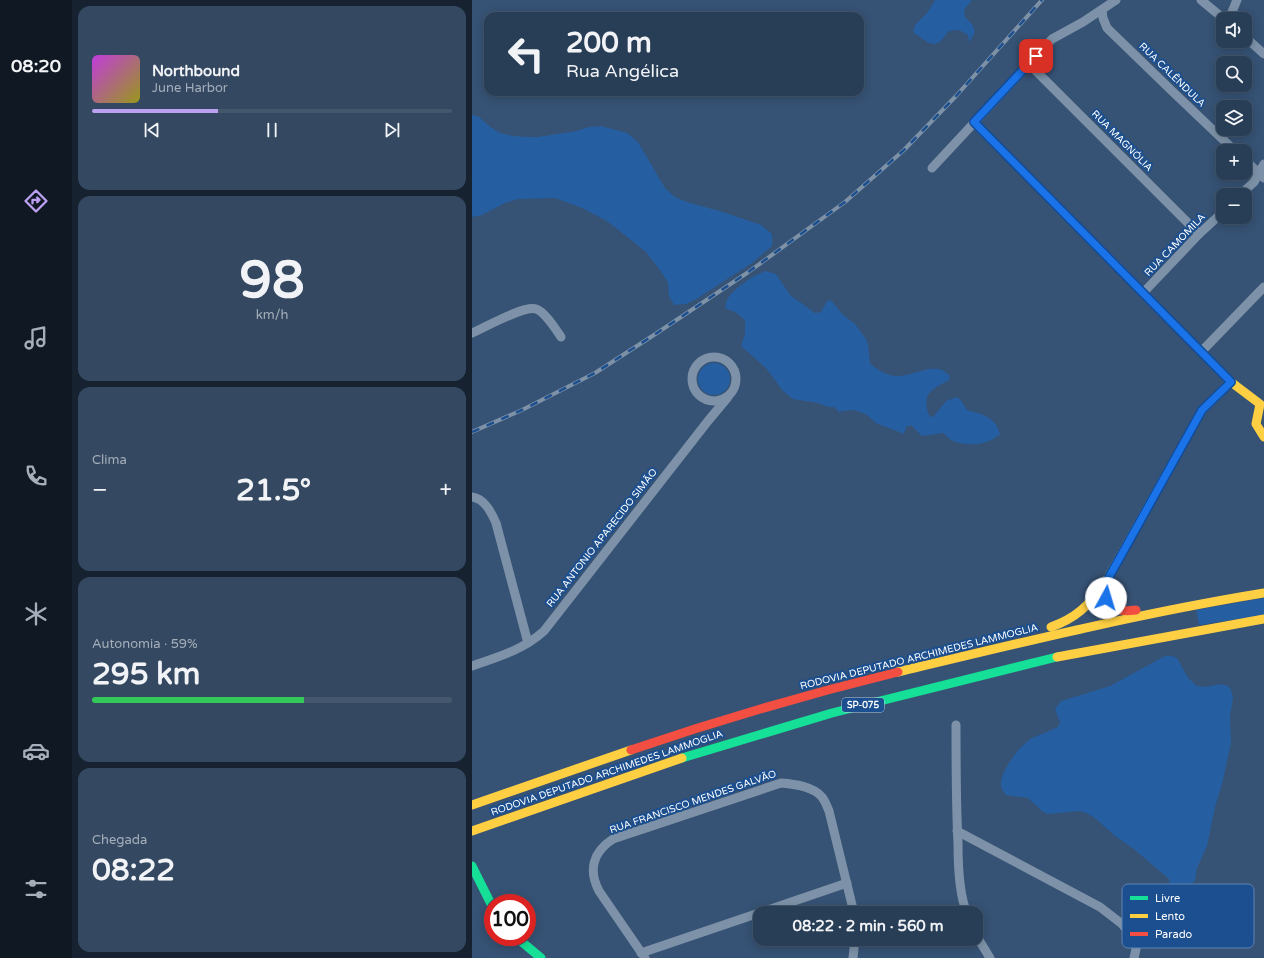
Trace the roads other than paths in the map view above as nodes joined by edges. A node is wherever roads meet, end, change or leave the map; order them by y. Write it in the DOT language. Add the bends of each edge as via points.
graph roads {
  1 [pos="1116,0"];
  2 [pos="1201,0"];
  3 [pos="1237,0"];
  4 [pos="1102,10"];
  5 [pos="1216,12"];
  6 [pos="1232,12"];
  7 [pos="1252,43"];
  8 [pos="1264,54"];
  9 [pos="1029,64"];
  10 [pos="974,122"];
  11 [pos="1228,144"];
  12 [pos="1264,164"];
  13 [pos="1252,167"];
  14 [pos="932,168"];
  15 [pos="1261,176"];
  16 [pos="1248,188"];
  17 [pos="1216,218"];
  18 [pos="1199,234"];
  19 [pos="1264,287"];
  20 [pos="1143,294"];
  21 [pos="472,334"];
  22 [pos="561,336"];
  23 [pos="1201,352"];
  24 [pos="1231,382"];
  25 [pos="728,397"];
  26 [pos="708,401"];
  27 [pos="1262,402"];
  28 [pos="708,421"];
  29 [pos="1264,437"];
  30 [pos="472,497"];
  31 [pos="1104,586"];
  32 [pos="1264,593"];
  33 [pos="1215,601"];
  34 [pos="1264,619"];
  35 [pos="528,643"];
  36 [pos="974,654"];
  37 [pos="472,666"];
  38 [pos="956,725"];
  39 [pos="472,805"];
  40 [pos="472,831"];
  41 [pos="957,831"];
  42 [pos="472,866"];
  43 [pos="847,882"];
  44 [pos="486,894"];
  45 [pos="852,906"];
  46 [pos="964,906"];
  47 [pos="1122,924"];
  48 [pos="526,946"];
  49 [pos="854,946"];
  50 [pos="983,946"];
  51 [pos="1136,948"];
  52 [pos="643,955"];
  53 [pos="540,958"];
  54 [pos="853,958"];
  55 [pos="990,958"];
  56 [pos="1134,958"];
  1 -- 4 [label="street"];
  2 -- 5 [label="street"];
  3 -- 6 [label="street"];
  4 -- 9 [label="street" via="1052,39"];
  4 -- 11 [label="street, RUA CALÊNDULA" via="1107,28"];
  7 -- 8 [label="street"];
  9 -- 10 [label="street"];
  9 -- 18 [label="street, RUA MAGNÓLIA"];
  10 -- 14 [label="street"];
  10 -- 20 [label="street"];
  12 -- 15 [label="street"];
  13 -- 15 [label="street"];
  15 -- 16 [label="street"];
  17 -- 18 [label="street, RUA CAMOMILA"];
  18 -- 20 [label="street, RUA CAMOMILA"];
  19 -- 23 [label="street"];
  20 -- 23 [label="street"];
  21 -- 22 [label="street" via="501,319 527,309 535,309 541,312"];
  23 -- 24 [label="street"];
  24 -- 27 [label="main road"];
  24 -- 31 [label="main road" via="1202,410"];
  25 -- 26 [label="street" via="715,402"];
  25 -- 26 [label="street, RUA ANTONIO APARECIDO SIMÃO" via="735,385 734,371 725,360 711,357 698,364 692,378 696,392"];
  25 -- 28 [label="street, RUA ANTONIO APARECIDO SIMÃO"];
  26 -- 28 [label="street"];
  27 -- 29 [label="main road" via="1256,424"];
  28 -- 35 [label="street, RUA ANTONIO APARECIDO SIMÃO" via="544,630"];
  30 -- 35 [label="street" via="484,504 496,522"];
  31 -- 33 [label="main road" via="1110,606 1122,612 1193,601"];
  31 -- 36 [label="main road" via="1092,602 1070,620"];
  32 -- 33 [label="main road, RODOVIA DEPUTADO ARCHIMEDES LAMMOGLIA / SP-075"];
  33 -- 36 [label="main road, RODOVIA DEPUTADO ARCHIMEDES LAMMOGLIA / SP-075"];
  34 -- 40 [label="main road, RODOVIA DEPUTADO ARCHIMEDES LAMMOGLIA / SP-075" via="1051,658 832,713 688,756"];
  35 -- 37 [label="street, RUA ANTONIO APARECIDO SIMÃO"];
  36 -- 39 [label="main road, RODOVIA DEPUTADO ARCHIMEDES LAMMOGLIA / SP-075" via="833,688 739,715"];
  38 -- 41 [label="street"];
  41 -- 46 [label="street" via="958,867"];
  41 -- 47 [label="street" via="1100,907"];
  42 -- 44 [label="main road"];
  43 -- 45 [label="street, RUA FRANCISCO MENDES GALVÃO"];
  43 -- 52 [label="street"];
  43 -- 52 [label="street, RUA FRANCISCO MENDES GALVÃO" via="829,811 821,796 808,788 793,784 781,783 613,839 604,845 596,858 594,881"];
  48 -- 53 [label="main road"];
  49 -- 54 [label="street"];
  50 -- 55 [label="street"];
  51 -- 56 [label="street"];
}
